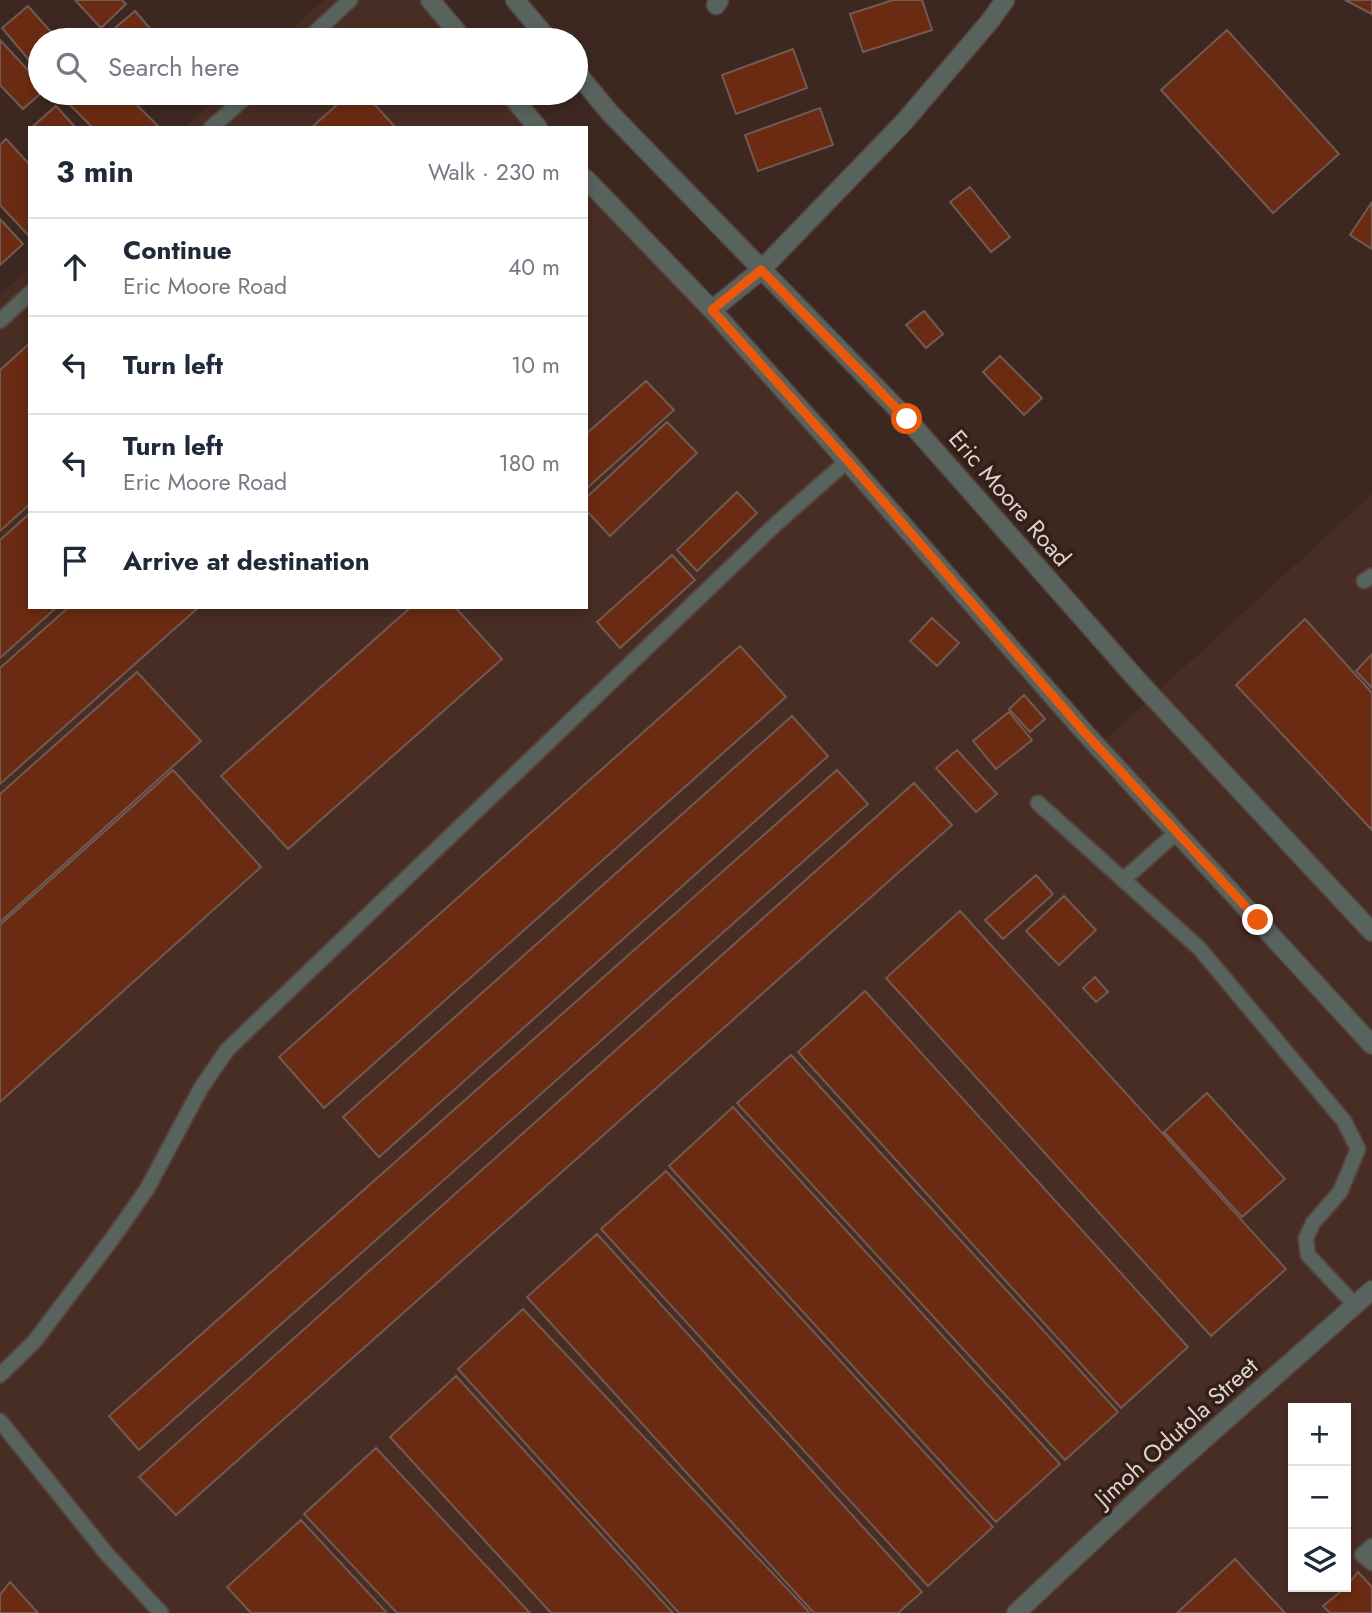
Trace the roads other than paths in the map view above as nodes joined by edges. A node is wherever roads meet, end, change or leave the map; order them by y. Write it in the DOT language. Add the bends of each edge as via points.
graph roads {
  1 [pos="350,0"];
  2 [pos="430,0"];
  3 [pos="515,0"];
  4 [pos="1005,0"];
  5 [pos="320,28"];
  6 [pos="454,28"];
  7 [pos="539,28"];
  8 [pos="588,86"];
  9 [pos="237,105"];
  10 [pos="519,105"];
  11 [pos="213,126"];
  12 [pos="536,126"];
  13 [pos="588,181"];
  14 [pos="761,270"];
  15 [pos="28,295"];
  16 [pos="712,310"];
  17 [pos="0,321"];
  18 [pos="848,461"];
  19 [pos="1038,803"];
  20 [pos="1177,832"];
  21 [pos="1124,880"];
  22 [pos="1372,932"];
  23 [pos="1372,1045"];
  24 [pos="1372,1290"];
  25 [pos="1355,1305"];
  26 [pos="0,1376"];
  27 [pos="0,1421"];
  28 [pos="1372,1546"];
  29 [pos="1372,1563"];
  30 [pos="161,1613"];
  31 [pos="1016,1613"];
  1 -- 5 [label="lane"];
  2 -- 6 [label="street"];
  3 -- 7 [label="street"];
  4 -- 14 [label="street" via="904,122"];
  8 -- 14 [label="street, Eric Moore Road"];
  9 -- 11 [label="lane"];
  10 -- 12 [label="street"];
  13 -- 16 [label="street"];
  14 -- 16 [label="street"];
  14 -- 22 [label="street, Eric Moore Road" via="907,419 1139,682"];
  15 -- 17 [label="lane"];
  16 -- 18 [label="street"];
  18 -- 20 [label="street"];
  18 -- 26 [label="lane" via="777,523 226,1050 147,1189 34,1342"];
  19 -- 21 [label="lane"];
  20 -- 21 [label="lane"];
  20 -- 23 [label="street"];
  21 -- 25 [label="lane" via="1199,948 1344,1121 1358,1149 1340,1192 1306,1238 1308,1255"];
  24 -- 25 [label="street, Jimoh Odutola Street"];
  25 -- 31 [label="street, Jimoh Odutola Street"];
  27 -- 30 [label="lane" via="106,1553"];
  28 -- 29 [label="lane" via="1362,1555"];
}
